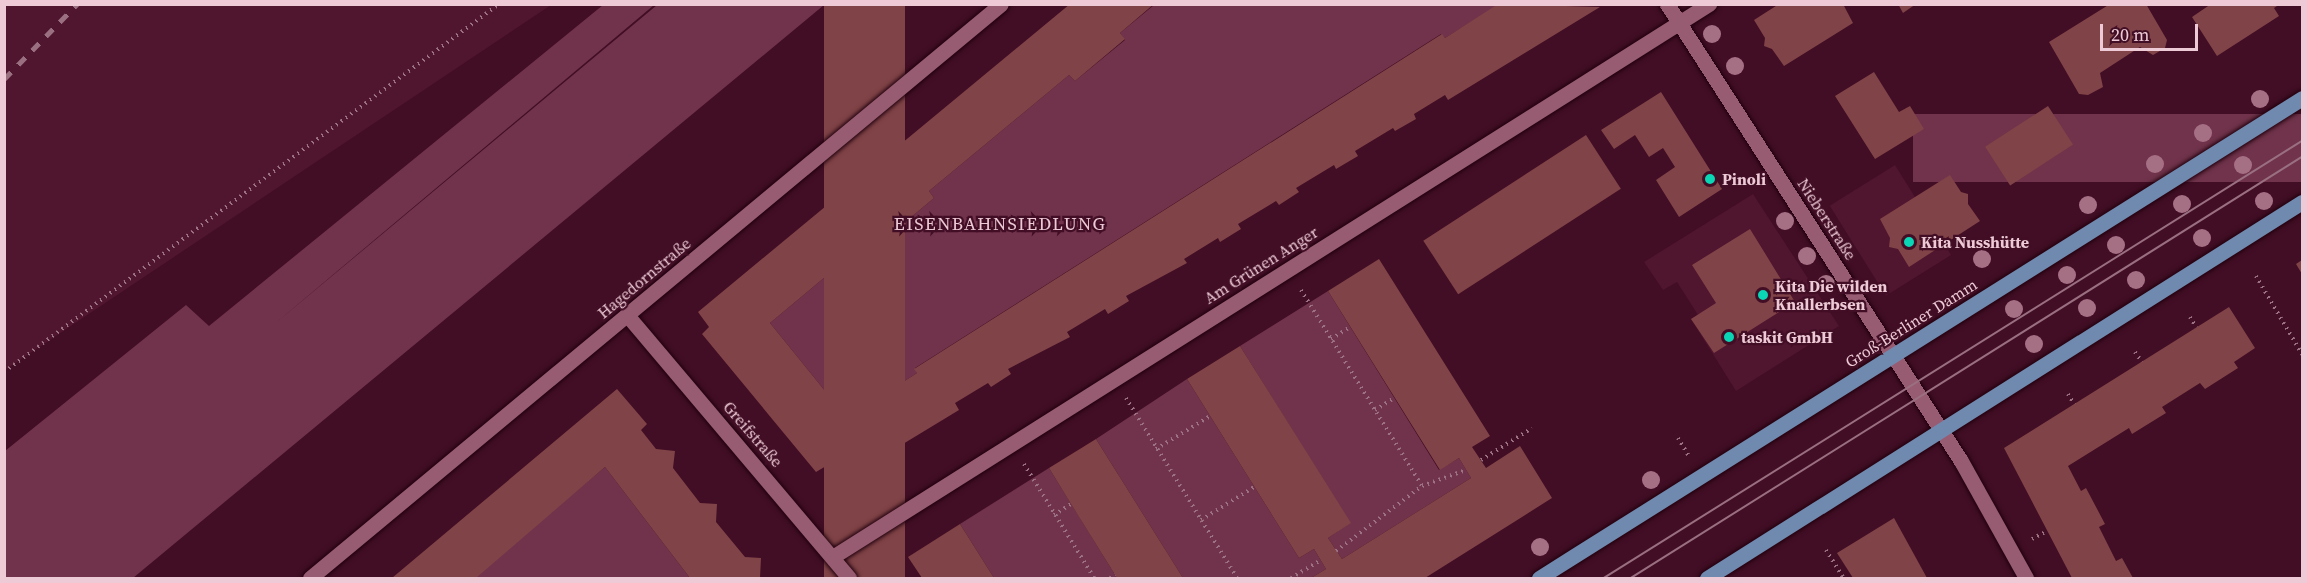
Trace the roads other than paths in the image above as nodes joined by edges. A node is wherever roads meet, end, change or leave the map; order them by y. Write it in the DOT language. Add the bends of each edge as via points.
graph roads {
  1 [pos="1001,4"];
  2 [pos="1667,4"];
  3 [pos="1709,4"];
  4 [pos="1679,23"];
  5 [pos="2302,98"];
  6 [pos="2302,202"];
  7 [pos="627,315"];
  8 [pos="1893,356"];
  9 [pos="1943,432"];
  10 [pos="834,556"];
  11 [pos="314,577"];
  12 [pos="849,579"];
  13 [pos="1539,579"];
  14 [pos="1707,579"];
  15 [pos="2026,579"];
  1 -- 7 [label="street, Hagedornstraße"];
  2 -- 4 [label="street, Nieberstraße"];
  3 -- 4 [label="street, Am Grünen Anger"];
  4 -- 8 [label="street, Nieberstraße"];
  4 -- 10 [label="street, Am Grünen Anger"];
  5 -- 8 [label="main road, Groß-Berliner Damm"];
  6 -- 9 [label="main road"];
  7 -- 10 [label="street, Greifstraße"];
  7 -- 11 [label="street, Hagedornstraße"];
  8 -- 9 [label="street, Nieberstraße"];
  8 -- 13 [label="main road, Groß-Berliner Damm"];
  9 -- 14 [label="main road"];
  9 -- 15 [label="street, Nieberstraße"];
  10 -- 12 [label="street, Greifstraße"];
}
